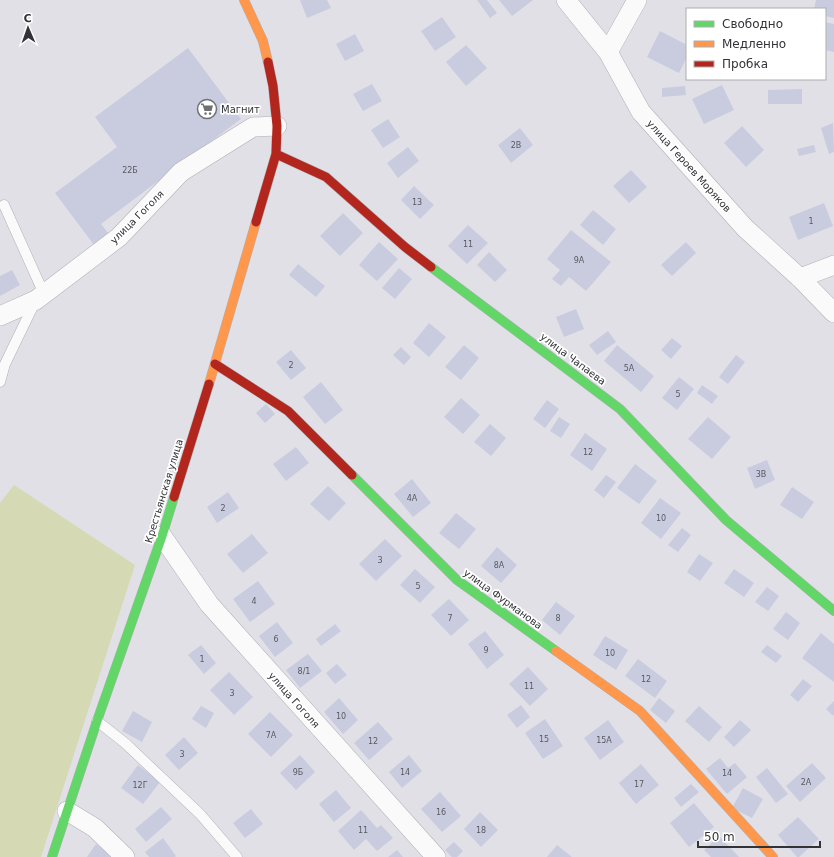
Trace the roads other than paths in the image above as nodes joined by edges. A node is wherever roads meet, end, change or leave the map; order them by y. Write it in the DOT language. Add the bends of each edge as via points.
graph roads {
  1 [pos="244,0"];
  2 [pos="566,0"];
  3 [pos="637,0"];
  4 [pos="608,52"];
  5 [pos="277,126"];
  6 [pos="276,154"];
  7 [pos="4,205"];
  8 [pos="834,265"];
  9 [pos="800,278"];
  10 [pos="40,297"];
  11 [pos="834,313"];
  12 [pos="0,316"];
  13 [pos="215,364"];
  14 [pos="0,382"];
  15 [pos="162,536"];
  16 [pos="834,610"];
  17 [pos="97,721"];
  18 [pos="67,811"];
  19 [pos="52,857"];
  20 [pos="125,857"];
  21 [pos="237,857"];
  22 [pos="436,857"];
  23 [pos="773,857"];
  1 -- 5 [label="street" via="263,42 273,86"];
  2 -- 4 [label="street, улица Героев Моряков"];
  3 -- 4 [label="street"];
  4 -- 9 [label="street, улица Героев Моряков" via="641,112 745,228"];
  5 -- 6 [label="street, Крестьянская улица"];
  5 -- 10 [label="street, улица Гоголя" via="253,127 181,172 119,237"];
  6 -- 13 [label="street, Крестьянская улица"];
  6 -- 16 [label="street, улица Чапаева" via="326,177 405,247 620,409 726,520"];
  7 -- 10 [label="lane"];
  8 -- 9 [label="street"];
  9 -- 11 [label="street, улица Героев Моряков"];
  10 -- 12 [label="street, улица Гоголя"];
  10 -- 14 [label="lane" via="5,364"];
  13 -- 15 [label="street, Крестьянская улица"];
  13 -- 23 [label="street, улица Фурманова" via="288,411 457,580 640,710"];
  15 -- 17 [label="street, Крестьянская улица"];
  15 -- 22 [label="street, улица Гоголя" via="209,604"];
  17 -- 18 [label="street, Крестьянская улица"];
  17 -- 21 [label="lane" via="125,743 200,814"];
  18 -- 19 [label="street, Крестьянская улица"];
  18 -- 20 [label="street" via="95,828"];
}
